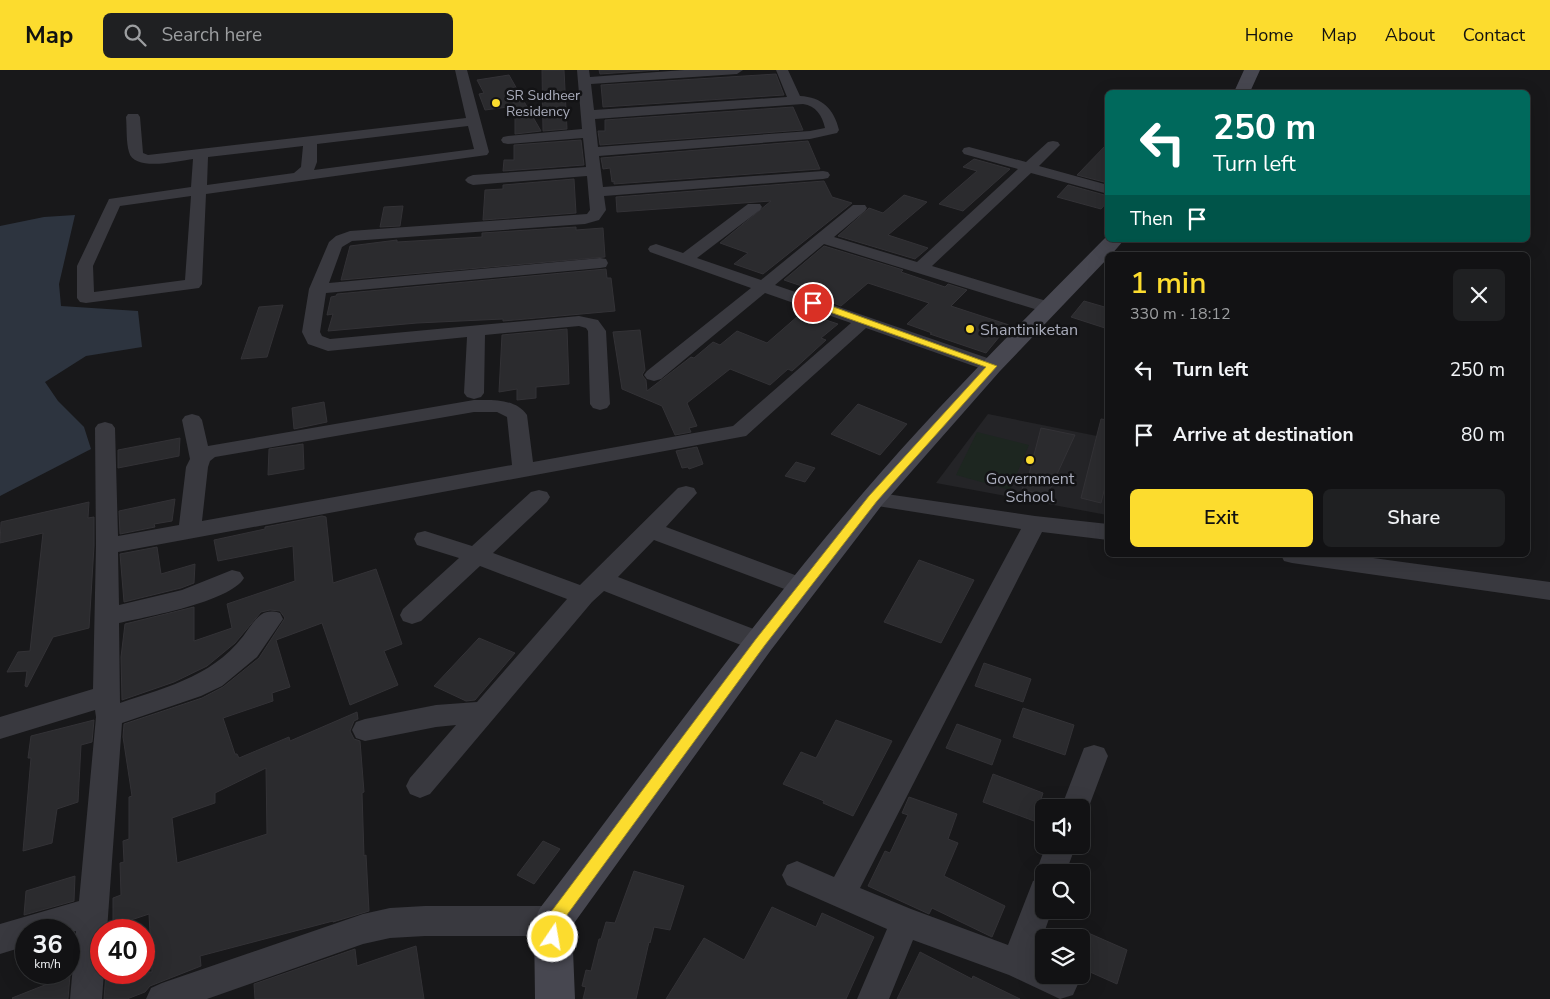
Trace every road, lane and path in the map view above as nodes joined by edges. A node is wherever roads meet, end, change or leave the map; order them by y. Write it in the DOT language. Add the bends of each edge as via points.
graph roads {
  1 [pos="461,70"];
  2 [pos="737,70"];
  3 [pos="782,70"];
  4 [pos="1252,70"];
  5 [pos="584,75"];
  6 [pos="1243,90"];
  7 [pos="796,100"];
  8 [pos="588,115"];
  9 [pos="133,117"];
  10 [pos="473,121"];
  11 [pos="589,133"];
  12 [pos="508,140"];
  13 [pos="310,141"];
  14 [pos="1053,145"];
  15 [pos="591,152"];
  16 [pos="969,152"];
  17 [pos="202,155"];
  18 [pos="1028,168"];
  19 [pos="593,171"];
  20 [pos="823,175"];
  21 [pos="298,177"];
  22 [pos="474,180"];
  23 [pos="1105,189"];
  24 [pos="200,190"];
  25 [pos="595,192"];
  26 [pos="754,207"];
  27 [pos="859,208"];
  28 [pos="821,238"];
  29 [pos="1112,242"];
  30 [pos="656,249"];
  31 [pos="685,259"];
  32 [pos="600,263"];
  33 [pos="920,268"];
  34 [pos="763,286"];
  35 [pos="318,289"];
  36 [pos="1047,307"];
  37 [pos="864,320"];
  38 [pos="476,332"];
  39 [pos="992,366"];
  40 [pos="654,375"];
  41 [pos="474,393"];
  42 [pos="600,404"];
  43 [pos="192,420"];
  44 [pos="105,428"];
  45 [pos="200,459"];
  46 [pos="523,469"];
  47 [pos="686,493"];
  48 [pos="538,497"];
  49 [pos="873,499"];
  50 [pos="1035,524"];
  51 [pos="190,530"];
  52 [pos="650,530"];
  53 [pos="1105,532"];
  54 [pos="424,539"];
  55 [pos="107,546"];
  56 [pos="474,555"];
  57 [pos="1306,557"];
  58 [pos="232,578"];
  59 [pos="803,587"];
  60 [pos="592,588"];
  61 [pos="1550,591"];
  62 [pos="412,615"];
  63 [pos="106,617"];
  64 [pos="271,619"];
  65 [pos="760,642"];
  66 [pos="107,707"];
  67 [pos="484,712"];
  68 [pos="0,728"];
  69 [pos="365,730"];
  70 [pos="1094,756"];
  71 [pos="420,786"];
  72 [pos="1078,799"];
  73 [pos="798,875"];
  74 [pos="841,894"];
  75 [pos="93,911"];
  76 [pos="1035,915"];
  77 [pos="66,919"];
  78 [pos="553,921"];
  79 [pos="905,922"];
  80 [pos="15,934"];
  81 [pos="0,939"];
  82 [pos="1017,963"];
  83 [pos="1035,971"];
  84 [pos="557,995"];
  85 [pos="86,999"];
  86 [pos="162,999"];
  87 [pos="873,999"];
  1 -- 10 [label="street"];
  2 -- 5 [label="street"];
  3 -- 7 [label="street"];
  4 -- 6 [label="street"];
  5 -- 8 [label="street"];
  7 -- 8 [label="street"];
  7 -- 15 [label="street" via="806,99 821,105 830,119 832,130 810,135"];
  8 -- 11 [label="street"];
  9 -- 17 [label="street" via="139,157 160,160"];
  10 -- 13 [label="street"];
  10 -- 21 [label="street" via="482,152"];
  11 -- 12 [label="street"];
  11 -- 15 [label="street"];
  13 -- 17 [label="street"];
  13 -- 21 [label="street" via="310,168"];
  14 -- 18 [label="street"];
  15 -- 19 [label="street"];
  16 -- 18 [label="street"];
  17 -- 24 [label="street"];
  18 -- 23 [label="street"];
  18 -- 33 [label="street"];
  19 -- 22 [label="street"];
  19 -- 25 [label="street"];
  20 -- 25 [label="street"];
  21 -- 24 [label="street"];
  24 -- 24 [label="street" via="114,202 85,266 86,298 193,284"];
  25 -- 35 [label="street" via="598,210 593,217 585,219 350,236 336,245"];
  26 -- 31 [label="street"];
  27 -- 28 [label="street"];
  28 -- 33 [label="street"];
  28 -- 34 [label="street"];
  29 -- 36 [label="street"];
  30 -- 31 [label="street"];
  31 -- 34 [label="street"];
  32 -- 35 [label="street"];
  33 -- 36 [label="street"];
  34 -- 37 [label="street"];
  34 -- 40 [label="street"];
  35 -- 38 [label="street" via="311,332 315,340 328,345"];
  36 -- 39 [label="street"];
  37 -- 39 [label="street"];
  37 -- 46 [label="street" via="739,431"];
  38 -- 41 [label="street"];
  38 -- 42 [label="street" via="579,321 592,324 597,331"];
  39 -- 49 [label="street"];
  43 -- 45 [label="street"];
  44 -- 55 [label="street"];
  45 -- 46 [label="street" via="206,452 220,449 474,406 502,406 517,414"];
  45 -- 51 [label="street"];
  46 -- 51 [label="street"];
  47 -- 52 [label="street"];
  48 -- 56 [label="street"];
  49 -- 50 [label="street"];
  49 -- 59 [label="street"];
  50 -- 53 [label="street"];
  50 -- 74 [label="street"];
  51 -- 55 [label="street"];
  52 -- 59 [label="street"];
  52 -- 60 [label="street"];
  54 -- 56 [label="street"];
  55 -- 63 [label="street"];
  56 -- 60 [label="street"];
  56 -- 62 [label="street"];
  57 -- 61 [label="street"];
  58 -- 63 [label="street" via="195,595"];
  59 -- 65 [label="street"];
  60 -- 65 [label="street"];
  60 -- 67 [label="street"];
  63 -- 66 [label="street"];
  64 -- 66 [label="street" via="248,650 212,679 192,690"];
  65 -- 78 [label="street"];
  66 -- 68 [label="street"];
  66 -- 75 [label="street"];
  67 -- 69 [label="street" via="436,716"];
  67 -- 71 [label="street"];
  70 -- 72 [label="street"];
  73 -- 74 [label="street"];
  74 -- 79 [label="street"];
  75 -- 77 [label="street"];
  75 -- 85 [label="street"];
  76 -- 82 [label="street"];
  78 -- 84 [label="street"];
  78 -- 86 [label="street" via="390,923 363,929"];
  79 -- 82 [label="street"];
  79 -- 87 [label="street"];
  80 -- 81 [label="street"];
  82 -- 83 [label="street"];
}
